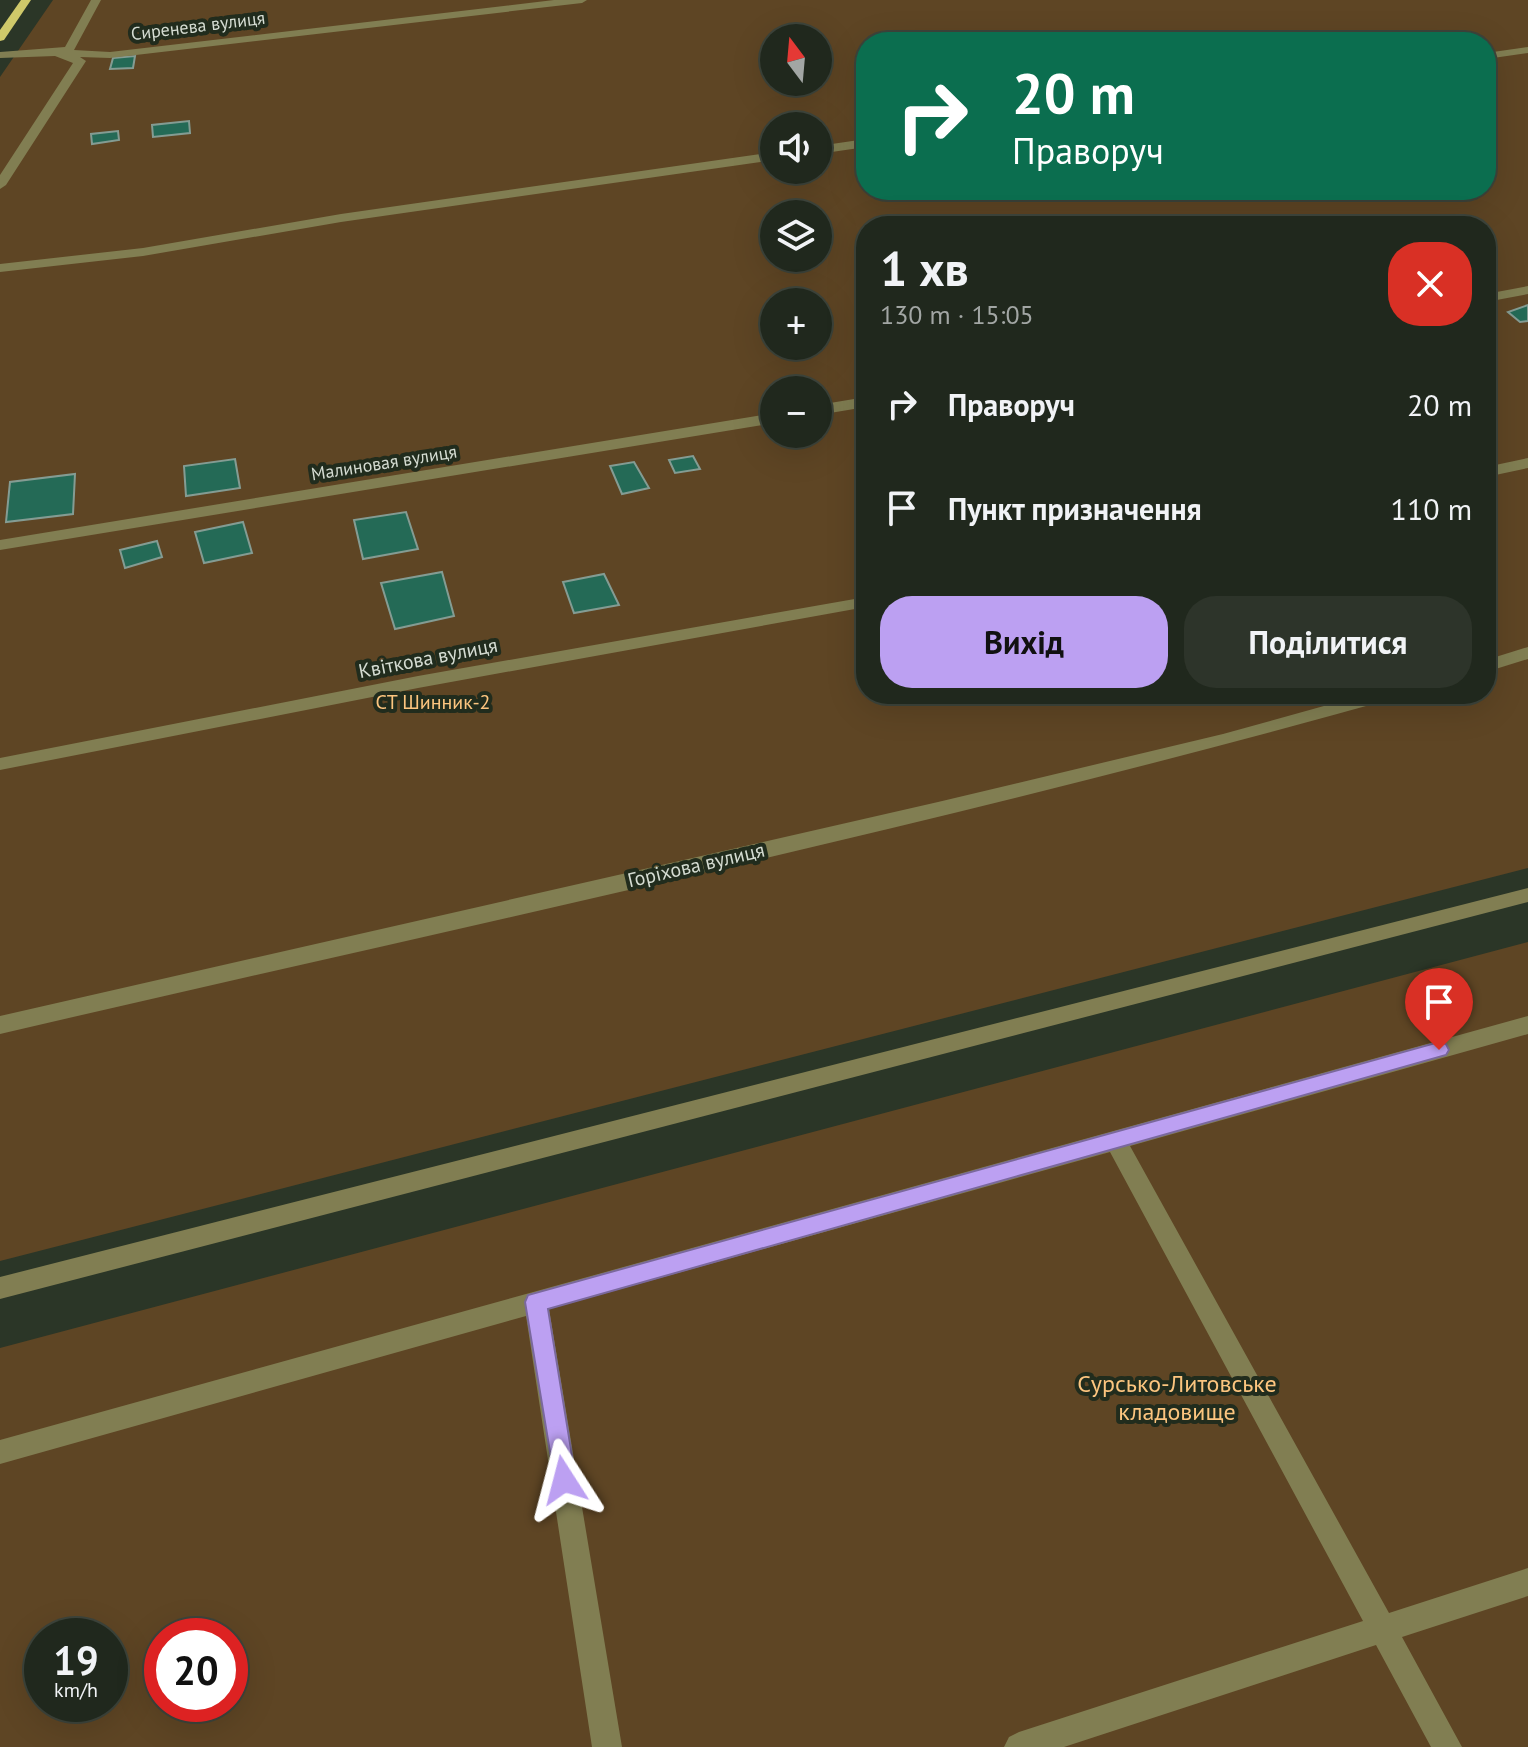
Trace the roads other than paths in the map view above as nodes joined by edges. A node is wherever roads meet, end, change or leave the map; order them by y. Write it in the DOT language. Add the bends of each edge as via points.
graph roads {
  1 [pos="26,0"];
  2 [pos="96,0"];
  3 [pos="582,0"];
  4 [pos="0,38"];
  5 [pos="1528,50"];
  6 [pos="56,53"];
  7 [pos="0,55"];
  8 [pos="1496,55"];
  9 [pos="856,144"];
  10 [pos="832,148"];
  11 [pos="760,158"];
  12 [pos="0,185"];
  13 [pos="0,268"];
  14 [pos="1528,290"];
  15 [pos="1496,296"];
  16 [pos="856,404"];
  17 [pos="832,408"];
  18 [pos="760,420"];
  19 [pos="1528,463"];
  20 [pos="1496,470"];
  21 [pos="0,545"];
  22 [pos="856,604"];
  23 [pos="1528,653"];
  24 [pos="1496,663"];
  25 [pos="1353,704"];
  26 [pos="0,764"];
  27 [pos="1528,895"];
  28 [pos="0,1025"];
  29 [pos="1528,1025"];
  30 [pos="1115,1140"];
  31 [pos="0,1288"];
  32 [pos="536,1302"];
  33 [pos="0,1452"];
  34 [pos="1528,1582"];
  35 [pos="1383,1630"];
  36 [pos="607,1747"];
  37 [pos="1019,1747"];
  38 [pos="1447,1747"];
  1 -- 4 [label="main road"];
  2 -- 6 [label="street" via="69,49"];
  3 -- 6 [label="street, Сиренева вулиця" via="110,55"];
  5 -- 8 [label="street"];
  6 -- 7 [label="street, Сиренева вулиця"];
  6 -- 12 [label="street" via="80,61"];
  9 -- 10 [label="street"];
  11 -- 13 [label="street" via="143,252"];
  14 -- 15 [label="street"];
  16 -- 17 [label="street"];
  18 -- 21 [label="street, Малиновая вулиця"];
  19 -- 20 [label="street"];
  22 -- 26 [label="street, Квіткова вулиця"];
  23 -- 24 [label="street"];
  25 -- 28 [label="street, Горіхова вулиця" via="938,809"];
  27 -- 31 [label="street"];
  29 -- 30 [label="street"];
  30 -- 32 [label="street"];
  30 -- 35 [label="street"];
  32 -- 33 [label="street"];
  32 -- 36 [label="street"];
  34 -- 35 [label="street"];
  35 -- 37 [label="street"];
  35 -- 38 [label="street"];
}
